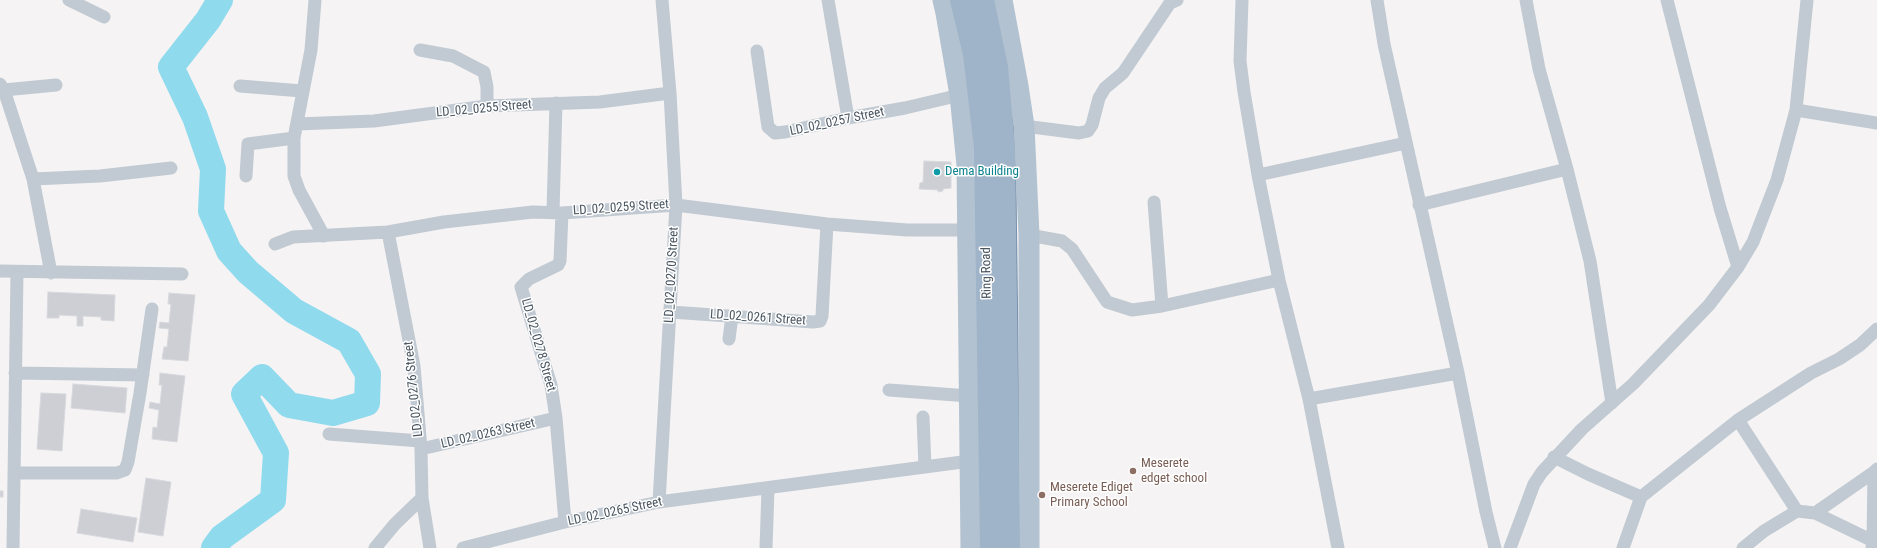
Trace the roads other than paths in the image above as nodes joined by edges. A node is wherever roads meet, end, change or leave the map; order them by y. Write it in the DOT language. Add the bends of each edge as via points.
graph roads {
  1 [pos="69,0"];
  2 [pos="315,0"];
  3 [pos="662,0"];
  4 [pos="828,0"];
  5 [pos="943,0"];
  6 [pos="961,0"];
  7 [pos="983,0"];
  8 [pos="1002,0"];
  9 [pos="1242,0"];
  10 [pos="1377,0"];
  11 [pos="1526,0"];
  12 [pos="1668,0"];
  13 [pos="1807,0"];
  14 [pos="1172,1"];
  15 [pos="104,17"];
  16 [pos="420,50"];
  17 [pos="757,51"];
  18 [pos="56,85"];
  19 [pos="240,86"];
  20 [pos="2,87"];
  21 [pos="302,91"];
  22 [pos="670,93"];
  23 [pos="960,95"];
  24 [pos="556,103"];
  25 [pos="487,106"];
  26 [pos="1796,110"];
  27 [pos="848,118"];
  28 [pos="1877,123"];
  29 [pos="297,124"];
  30 [pos="1024,126"];
  31 [pos="294,138"];
  32 [pos="1406,143"];
  33 [pos="170,168"];
  34 [pos="1567,169"];
  35 [pos="1258,175"];
  36 [pos="246,176"];
  37 [pos="33,179"];
  38 [pos="1154,202"];
  39 [pos="676,205"];
  40 [pos="1420,205"];
  41 [pos="558,212"];
  42 [pos="827,224"];
  43 [pos="968,230"];
  44 [pos="388,232"];
  45 [pos="1029,235"];
  46 [pos="324,236"];
  47 [pos="275,244"];
  48 [pos="1738,267"];
  49 [pos="0,271"];
  50 [pos="17,272"];
  51 [pos="51,273"];
  52 [pos="182,274"];
  53 [pos="1278,280"];
  54 [pos="1162,306"];
  55 [pos="152,310"];
  56 [pos="671,312"];
  57 [pos="732,316"];
  58 [pos="1877,329"];
  59 [pos="729,340"];
  60 [pos="15,373"];
  61 [pos="1458,373"];
  62 [pos="143,375"];
  63 [pos="889,390"];
  64 [pos="969,396"];
  65 [pos="1309,399"];
  66 [pos="1612,403"];
  67 [pos="923,417"];
  68 [pos="556,418"];
  69 [pos="1738,420"];
  70 [pos="329,434"];
  71 [pos="421,445"];
  72 [pos="1554,457"];
  73 [pos="970,461"];
  74 [pos="925,467"];
  75 [pos="1876,470"];
  76 [pos="14,472"];
  77 [pos="768,488"];
  78 [pos="1641,496"];
  79 [pos="422,498"];
  80 [pos="659,502"];
  81 [pos="1797,511"];
  82 [pos="1815,513"];
  83 [pos="565,522"];
  84 [pos="1873,544"];
  85 [pos="13,548"];
  86 [pos="375,548"];
  87 [pos="430,548"];
  88 [pos="463,548"];
  89 [pos="766,548"];
  90 [pos="971,548"];
  91 [pos="991,548"];
  92 [pos="1009,548"];
  93 [pos="1029,548"];
  94 [pos="1338,548"];
  95 [pos="1495,548"];
  96 [pos="1510,548"];
  97 [pos="1623,548"];
  98 [pos="1743,548"];
  1 -- 15 [label="street"];
  2 -- 21 [label="street" via="311,50"];
  3 -- 22 [label="street, LD_02_0270 Street"];
  4 -- 27 [label="street"];
  5 -- 23 [label="main road"];
  6 -- 91 [label="highway, Ring Road" via="974,54 985,148"];
  7 -- 92 [label="highway, Ring Road" via="997,68 1003,129"];
  8 -- 30 [label="main road"];
  9 -- 35 [label="street" via="1240,61"];
  10 -- 32 [label="street"];
  11 -- 34 [label="street" via="1539,69"];
  12 -- 48 [label="street" via="1720,208"];
  13 -- 26 [label="street"];
  14 -- 30 [label="street" via="1123,73 1105,88 1088,131 1079,133"];
  16 -- 25 [label="street" via="453,56 484,72"];
  17 -- 27 [label="street, LD_02_0257 Street" via="768,127 772,131 785,132"];
  18 -- 20 [label="street"];
  19 -- 21 [label="street"];
  20 -- 37 [label="street"];
  21 -- 29 [label="street"];
  22 -- 24 [label="street, LD_02_0255 Street" via="600,102"];
  22 -- 39 [label="street, LD_02_0270 Street"];
  23 -- 27 [label="street, LD_02_0257 Street"];
  23 -- 43 [label="main road" via="967,165"];
  24 -- 25 [label="street, LD_02_0255 Street"];
  24 -- 41 [label="street, LD_02_0278 Street"];
  25 -- 29 [label="street, LD_02_0255 Street" via="374,121"];
  26 -- 28 [label="street"];
  26 -- 48 [label="street" via="1777,180 1753,242"];
  29 -- 31 [label="street"];
  30 -- 45 [label="main road"];
  31 -- 36 [label="street" via="248,144"];
  31 -- 46 [label="street" via="294,176"];
  32 -- 35 [label="street"];
  32 -- 40 [label="street"];
  33 -- 37 [label="street" via="100,176"];
  34 -- 40 [label="street"];
  34 -- 66 [label="street" via="1590,261"];
  35 -- 53 [label="street"];
  37 -- 51 [label="street"];
  38 -- 54 [label="street"];
  39 -- 41 [label="street, LD_02_0259 Street"];
  39 -- 42 [label="street, LD_02_0259 Street"];
  39 -- 56 [label="street, LD_02_0270 Street"];
  40 -- 61 [label="street"];
  41 -- 44 [label="street, LD_02_0259 Street" via="533,212 444,222"];
  41 -- 68 [label="street, LD_02_0278 Street" via="560,261 558,265 529,279 522,287 551,385"];
  42 -- 43 [label="street, LD_02_0259 Street" via="907,230"];
  42 -- 57 [label="street, LD_02_0261 Street" via="820,321"];
  43 -- 64 [label="main road"];
  44 -- 46 [label="street, LD_02_0259 Street"];
  44 -- 71 [label="street, LD_02_0276 Street" via="414,366"];
  45 -- 54 [label="street" via="1062,241 1072,249 1107,302 1132,310"];
  45 -- 93 [label="main road"];
  46 -- 47 [label="street, LD_02_0259 Street" via="293,237"];
  48 -- 66 [label="street" via="1709,305"];
  49 -- 50 [label="street"];
  50 -- 51 [label="street"];
  50 -- 60 [label="street"];
  51 -- 52 [label="street"];
  53 -- 54 [label="street"];
  53 -- 65 [label="street"];
  55 -- 62 [label="street"];
  56 -- 57 [label="street, LD_02_0261 Street"];
  56 -- 80 [label="street, LD_02_0270 Street"];
  57 -- 59 [label="street"];
  58 -- 69 [label="street" via="1855,349 1811,373"];
  60 -- 62 [label="street"];
  60 -- 76 [label="street"];
  61 -- 65 [label="street"];
  61 -- 95 [label="street"];
  62 -- 76 [label="street" via="125,470 117,473"];
  63 -- 64 [label="street"];
  64 -- 73 [label="main road"];
  65 -- 94 [label="street"];
  66 -- 72 [label="street"];
  67 -- 74 [label="street"];
  68 -- 71 [label="street, LD_02_0263 Street"];
  68 -- 83 [label="street, LD_02_0278 Street"];
  69 -- 78 [label="street"];
  69 -- 81 [label="street"];
  70 -- 71 [label="street, LD_02_0263 Street"];
  71 -- 79 [label="street, LD_02_0276 Street"];
  72 -- 78 [label="street"];
  72 -- 96 [label="street" via="1534,484"];
  73 -- 74 [label="street, LD_02_0265 Street"];
  73 -- 90 [label="main road"];
  74 -- 77 [label="street, LD_02_0265 Street"];
  75 -- 82 [label="street"];
  75 -- 84 [label="street"];
  76 -- 85 [label="street"];
  77 -- 80 [label="street, LD_02_0265 Street"];
  77 -- 89 [label="street"];
  78 -- 97 [label="street"];
  79 -- 86 [label="street"];
  79 -- 87 [label="street, LD_02_0276 Street"];
  80 -- 83 [label="street, LD_02_0265 Street"];
  81 -- 82 [label="street"];
  81 -- 98 [label="street" via="1764,531"];
  82 -- 84 [label="street"];
  83 -- 88 [label="street, LD_02_0265 Street"];
}
